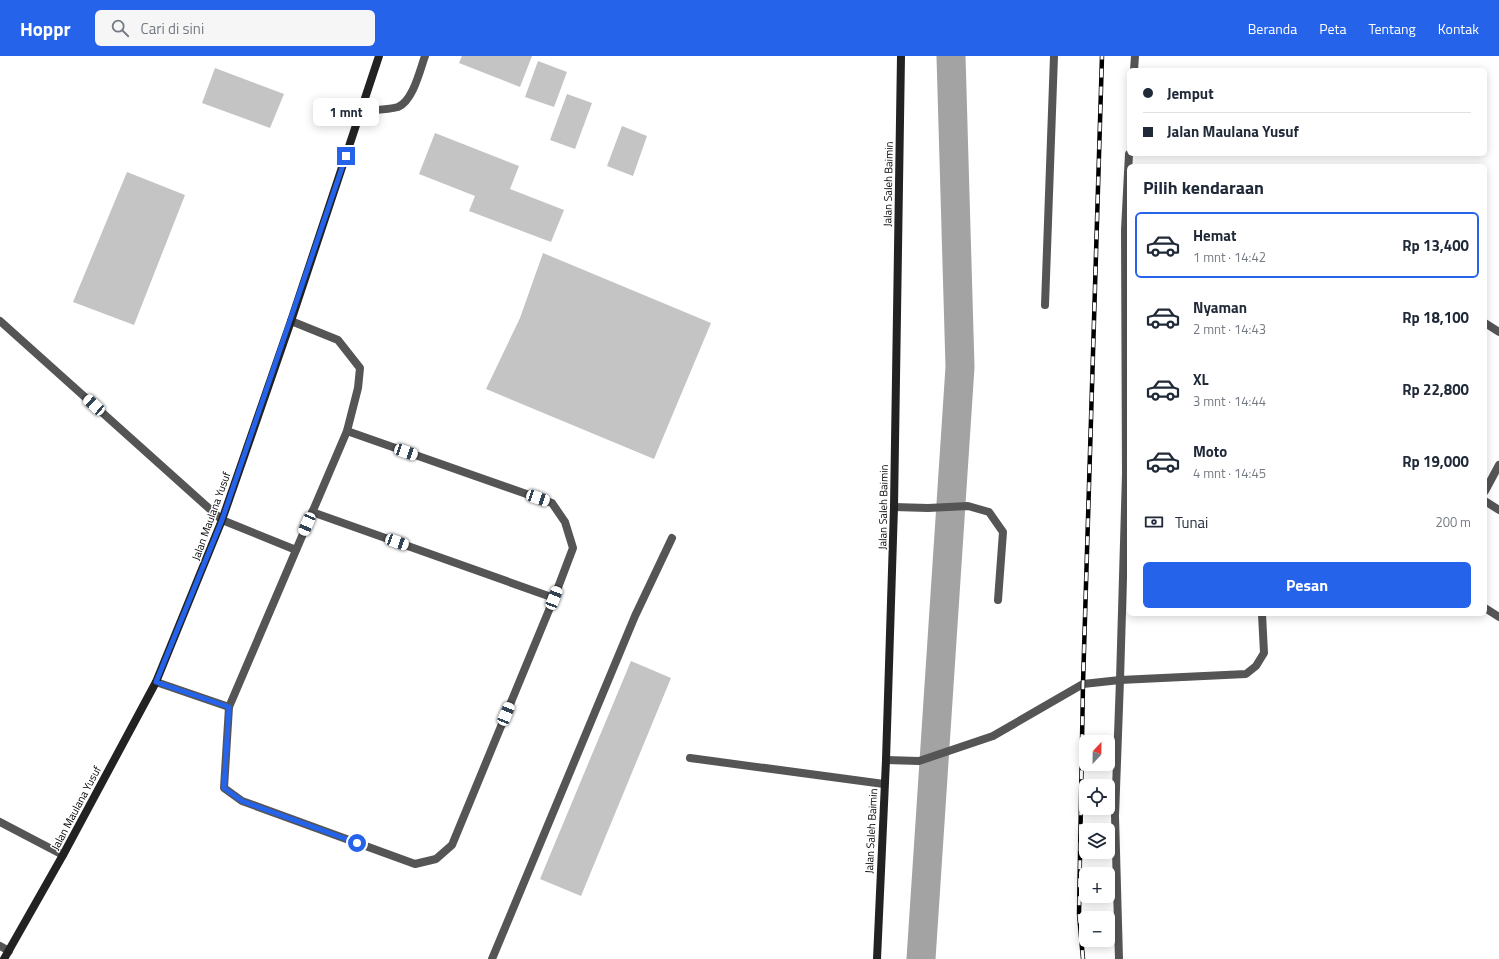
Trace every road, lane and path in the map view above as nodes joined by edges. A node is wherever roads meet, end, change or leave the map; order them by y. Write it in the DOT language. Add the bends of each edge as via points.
graph roads {
  1 [pos="379,56"];
  2 [pos="425,56"];
  3 [pos="901,56"];
  4 [pos="1054,56"];
  5 [pos="1135,56"];
  6 [pos="1134,68"];
  7 [pos="361,111"];
  8 [pos="1127,192"];
  9 [pos="1045,305"];
  10 [pos="0,321"];
  11 [pos="291,321"];
  12 [pos="1487,324"];
  13 [pos="1499,332"];
  14 [pos="347,431"];
  15 [pos="1499,465"];
  16 [pos="1487,487"];
  17 [pos="1487,502"];
  18 [pos="894,506"];
  19 [pos="1499,510"];
  20 [pos="312,512"];
  21 [pos="222,520"];
  22 [pos="672,538"];
  23 [pos="296,550"];
  24 [pos="554,598"];
  25 [pos="998,600"];
  26 [pos="1487,609"];
  27 [pos="1262,616"];
  28 [pos="1499,617"];
  29 [pos="1120,680"];
  30 [pos="156,682"];
  31 [pos="229,707"];
  32 [pos="690,758"];
  33 [pos="886,760"];
  34 [pos="884,784"];
  35 [pos="0,822"];
  36 [pos="63,855"];
  37 [pos="0,946"];
  38 [pos="9,951"];
  39 [pos="4,959"];
  40 [pos="492,959"];
  41 [pos="876,959"];
  42 [pos="1119,959"];
  1 -- 7 [label="main road, Jalan Maulana Yusuf"];
  2 -- 7 [label="street" via="407,100 399,106"];
  3 -- 18 [label="main road, Jalan Saleh Baimin"];
  4 -- 9 [label="street"];
  5 -- 6 [label="street"];
  7 -- 11 [label="main road, Jalan Maulana Yusuf"];
  8 -- 29 [label="street" via="1126,474"];
  10 -- 21 [label="street"];
  11 -- 14 [label="street" via="338,340 360,368 358,388"];
  11 -- 21 [label="main road, Jalan Maulana Yusuf"];
  12 -- 13 [label="street"];
  14 -- 20 [label="street"];
  14 -- 24 [label="street" via="552,503 565,522 573,548"];
  15 -- 16 [label="street"];
  17 -- 19 [label="street"];
  18 -- 25 [label="street" via="968,506 989,512 1003,532"];
  18 -- 33 [label="main road, Jalan Saleh Baimin"];
  20 -- 23 [label="street"];
  20 -- 24 [label="street"];
  21 -- 23 [label="street"];
  21 -- 30 [label="main road, Jalan Maulana Yusuf"];
  22 -- 40 [label="street" via="635,616"];
  23 -- 31 [label="street"];
  24 -- 31 [label="street" via="452,845 436,858 415,864 236,797 224,788"];
  26 -- 28 [label="street"];
  27 -- 29 [label="street" via="1264,653 1256,666 1246,674"];
  29 -- 33 [label="street" via="1083,684 993,736 919,761"];
  29 -- 42 [label="street" via="1115,816"];
  30 -- 31 [label="street"];
  30 -- 36 [label="main road, Jalan Maulana Yusuf"];
  32 -- 34 [label="street"];
  33 -- 34 [label="main road, Jalan Saleh Baimin"];
  34 -- 41 [label="main road, Jalan Saleh Baimin"];
  35 -- 36 [label="street"];
  36 -- 38 [label="main road, Jalan Maulana Yusuf"];
  37 -- 38 [label="street"];
  38 -- 39 [label="main road, Jalan Maulana Yusuf"];
}
